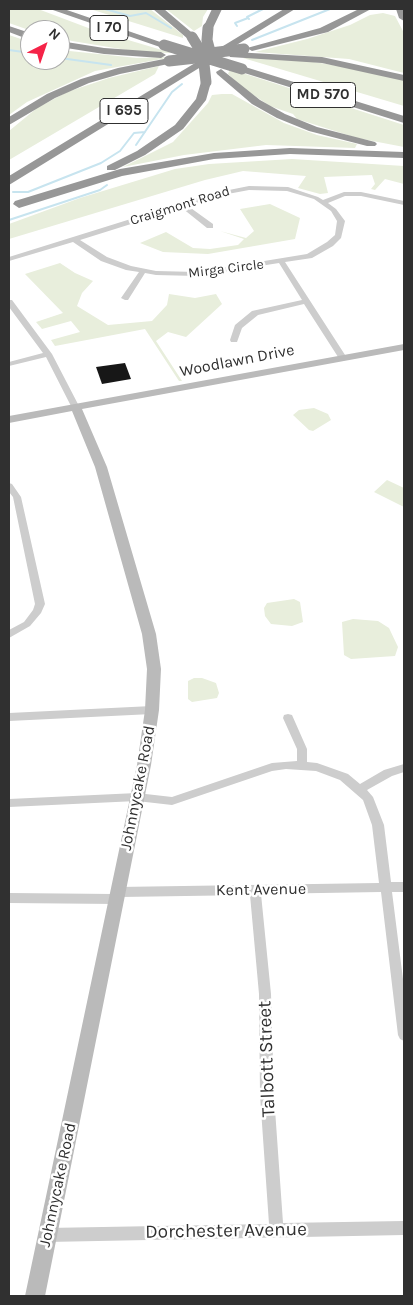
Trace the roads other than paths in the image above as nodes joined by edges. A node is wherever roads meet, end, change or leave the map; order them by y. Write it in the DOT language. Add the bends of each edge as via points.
graph roads {
  1 [pos="55,9"];
  2 [pos="74,9"];
  3 [pos="158,9"];
  4 [pos="217,9"];
  5 [pos="270,9"];
  6 [pos="276,9"];
  7 [pos="290,9"];
  8 [pos="304,9"];
  9 [pos="366,9"];
  10 [pos="401,9"];
  11 [pos="404,18"];
  12 [pos="168,43"];
  13 [pos="70,45"];
  14 [pos="242,45"];
  15 [pos="207,51"];
  16 [pos="246,67"];
  17 [pos="404,78"];
  18 [pos="404,112"];
  19 [pos="404,120"];
  20 [pos="9,122"];
  21 [pos="404,151"];
  22 [pos="404,155"];
  23 [pos="9,170"];
  24 [pos="9,181"];
  25 [pos="324,202"];
  26 [pos="404,203"];
  27 [pos="183,205"];
  28 [pos="14,206"];
  29 [pos="210,226"];
  30 [pos="74,239"];
  31 [pos="324,249"];
  32 [pos="9,259"];
  33 [pos="280,261"];
  34 [pos="143,271"];
  35 [pos="125,298"];
  36 [pos="306,301"];
  37 [pos="9,302"];
  38 [pos="234,340"];
  39 [pos="404,347"];
  40 [pos="48,354"];
  41 [pos="343,358"];
  42 [pos="9,364"];
  43 [pos="76,408"];
  44 [pos="9,419"];
  45 [pos="9,486"];
  46 [pos="9,634"];
  47 [pos="152,710"];
  48 [pos="9,717"];
  49 [pos="288,718"];
  50 [pos="302,766"];
  51 [pos="404,768"];
  52 [pos="360,789"];
  53 [pos="137,798"];
  54 [pos="9,803"];
  55 [pos="387,887"];
  56 [pos="404,887"];
  57 [pos="256,890"];
  58 [pos="117,896"];
  59 [pos="9,898"];
  60 [pos="404,1035"];
  61 [pos="404,1228"];
  62 [pos="276,1229"];
  63 [pos="47,1235"];
  64 [pos="35,1296"];
  1 -- 12 [label="highway, I 70"];
  2 -- 12 [label="highway, I 70"];
  3 -- 28 [label="highway, bridge" via="192,37 204,55 206,82 201,100 188,119 158,143 126,162"];
  4 -- 21 [label="highway, bridge" via="208,28 210,54 221,72 256,102 296,122 339,137"];
  5 -- 15 [label="highway"];
  6 -- 15 [label="highway, I 695"];
  7 -- 14 [label="highway, I 695"];
  8 -- 14 [label="highway"];
  9 -- 14 [label="highway" via="317,32"];
  10 -- 11 [label="highway"];
  12 -- 16 [label="highway, I 70, bridge"];
  13 -- 14 [label="highway, bridge" via="121,53 179,55"];
  14 -- 24 [label="highway, I 695"];
  15 -- 23 [label="highway, I 695"];
  16 -- 18 [label="highway, MD 570"];
  16 -- 19 [label="highway, MD 570"];
  17 -- 20 [label="highway, bridge" via="322,60 275,56 234,55 169,61 85,81 36,104"];
  22 -- 28 [label="highway" via="290,151 214,156 120,174"];
  25 -- 26 [label="street" via="344,194 360,194"];
  25 -- 27 [label="street, Craigmont Road" via="298,192 262,188 226,192"];
  25 -- 31 [label="street, Craigmont Road" via="338,215 341,226 338,236"];
  27 -- 29 [label="street"];
  27 -- 30 [label="street, Craigmont Road"];
  30 -- 32 [label="street, Craigmont Road"];
  30 -- 34 [label="street, Mirga Circle" via="104,259"];
  31 -- 33 [label="street, Mirga Circle" via="308,256"];
  33 -- 34 [label="street, Mirga Circle" via="197,274"];
  33 -- 36 [label="street"];
  34 -- 35 [label="street"];
  36 -- 38 [label="street" via="255,313 238,327"];
  36 -- 41 [label="street"];
  37 -- 40 [label="street, Johnnycake Road"];
  39 -- 41 [label="main road, Woodlawn Drive"];
  40 -- 42 [label="street"];
  40 -- 43 [label="street, Johnnycake Road"];
  41 -- 43 [label="main road, Woodlawn Drive"];
  43 -- 44 [label="main road"];
  43 -- 47 [label="main road, Johnnycake Road" via="103,474 149,634 154,669"];
  45 -- 46 [label="street" via="17,497 40,604 38,612 27,624"];
  47 -- 48 [label="street"];
  47 -- 53 [label="main road, Johnnycake Road"];
  49 -- 50 [label="street" via="302,749"];
  50 -- 52 [label="street" via="335,773"];
  50 -- 53 [label="street" via="272,767 172,801"];
  51 -- 52 [label="street" via="388,772"];
  52 -- 55 [label="street" via="368,798 378,824"];
  53 -- 54 [label="street"];
  53 -- 58 [label="main road, Johnnycake Road"];
  55 -- 56 [label="street, Kent Avenue"];
  55 -- 57 [label="street, Kent Avenue"];
  55 -- 60 [label="street"];
  57 -- 58 [label="street, Kent Avenue"];
  57 -- 62 [label="street, Talbott Street" via="265,994 267,1094"];
  58 -- 59 [label="street, Kent Avenue"];
  58 -- 63 [label="main road, Johnnycake Road"];
  61 -- 62 [label="street, Dorchester Avenue"];
  62 -- 63 [label="street, Dorchester Avenue"];
  63 -- 64 [label="main road, Johnnycake Road"];
}
